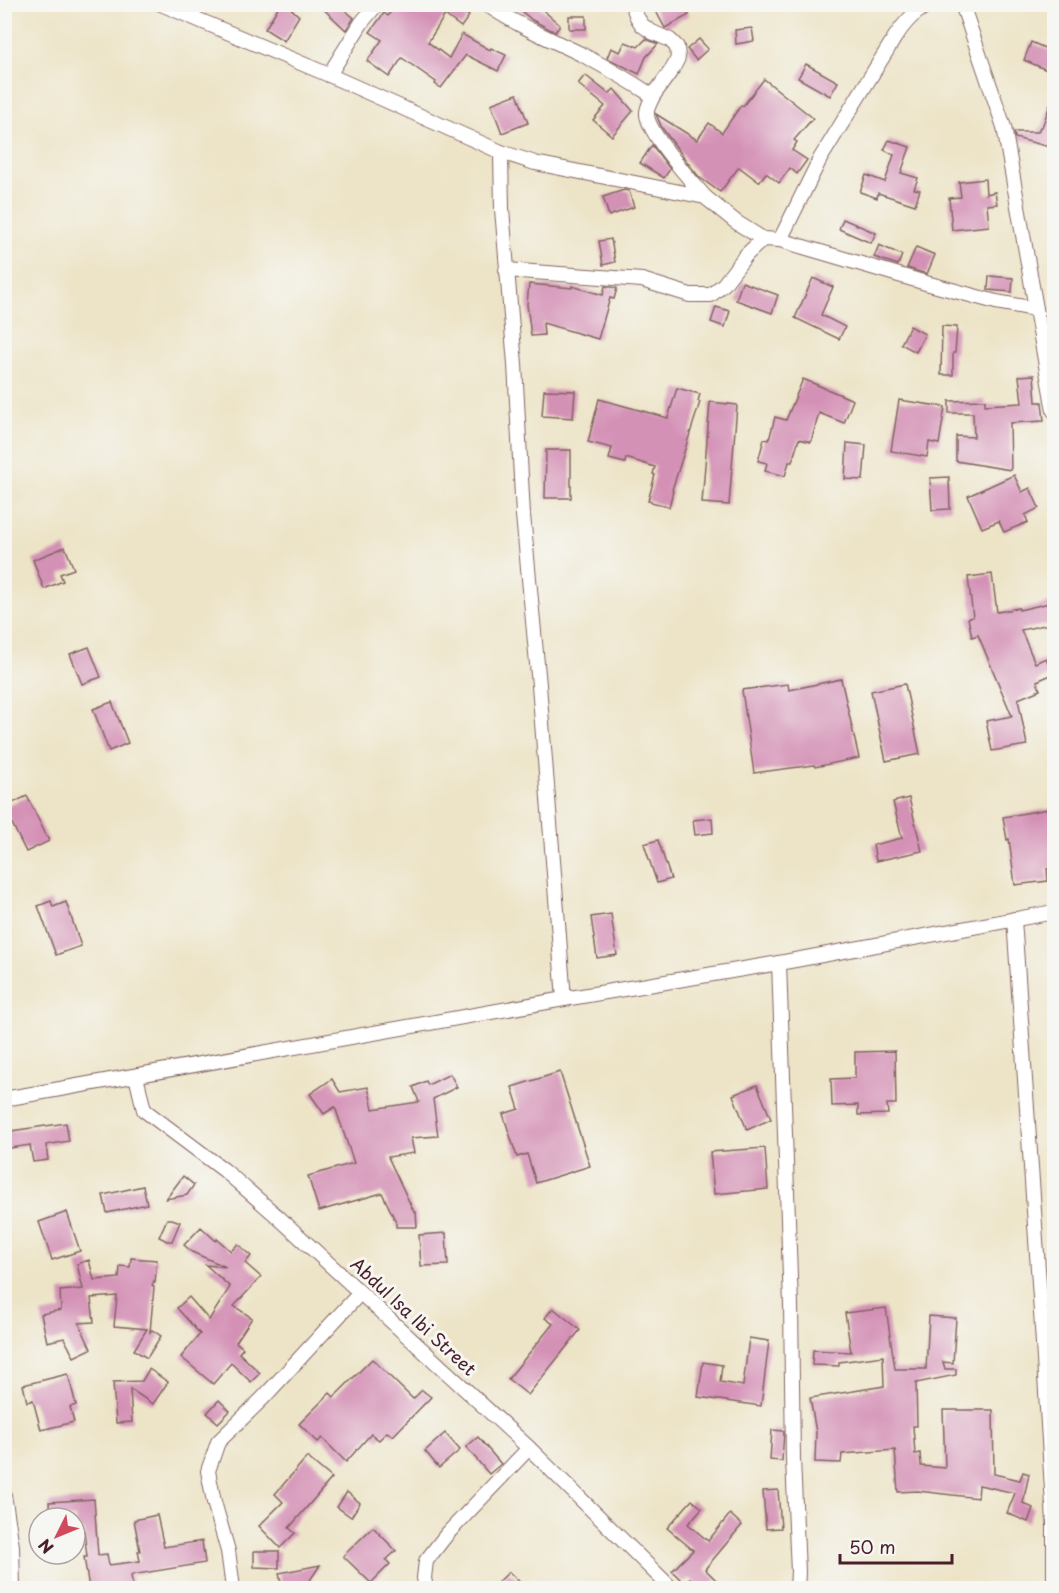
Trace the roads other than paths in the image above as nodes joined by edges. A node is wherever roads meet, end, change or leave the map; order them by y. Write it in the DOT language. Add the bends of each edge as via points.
graph roads {
  1 [pos="161,4"];
  2 [pos="377,4"];
  3 [pos="486,4"];
  4 [pos="632,4"];
  5 [pos="930,4"];
  6 [pos="962,4"];
  7 [pos="329,75"];
  8 [pos="653,96"];
  9 [pos="501,153"];
  10 [pos="705,197"];
  11 [pos="763,239"];
  12 [pos="780,240"];
  13 [pos="506,270"];
  14 [pos="1036,309"];
  15 [pos="1054,411"];
  16 [pos="1054,912"];
  17 [pos="1014,919"];
  18 [pos="779,963"];
  19 [pos="564,999"];
  20 [pos="136,1076"];
  21 [pos="4,1099"];
  22 [pos="360,1293"];
  23 [pos="529,1448"];
  24 [pos="4,1495"];
  25 [pos="1054,1522"];
  26 [pos="1054,1577"];
  27 [pos="13,1588"];
  28 [pos="233,1588"];
  29 [pos="426,1588"];
  30 [pos="671,1588"];
  31 [pos="797,1588"];
  1 -- 7 [label="street"];
  2 -- 7 [label="street"];
  3 -- 8 [label="street"];
  4 -- 8 [label="street" via="642,26 677,47 678,58"];
  5 -- 12 [label="street" via="907,20 896,37 820,159"];
  6 -- 14 [label="street" via="1004,127"];
  7 -- 9 [label="street"];
  8 -- 10 [label="street" via="646,114 651,127"];
  9 -- 10 [label="street"];
  9 -- 13 [label="street"];
  10 -- 11 [label="street"];
  11 -- 12 [label="street"];
  11 -- 13 [label="street" via="711,295 690,295 642,280"];
  12 -- 14 [label="street" via="996,302"];
  13 -- 19 [label="street"];
  14 -- 15 [label="street"];
  16 -- 17 [label="street"];
  17 -- 18 [label="street"];
  17 -- 25 [label="street"];
  18 -- 19 [label="street"];
  18 -- 31 [label="street"];
  19 -- 20 [label="street"];
  20 -- 21 [label="street"];
  20 -- 22 [label="street, Abdul Isa Ibi Street" via="144,1110 224,1170"];
  22 -- 23 [label="street, Abdul Isa Ibi Street"];
  22 -- 28 [label="street" via="218,1442 208,1471"];
  23 -- 29 [label="street" via="426,1561"];
  23 -- 30 [label="street, Abdul Isa Ibi Street"];
  24 -- 27 [label="street" via="12,1546"];
  25 -- 26 [label="street"];
}
